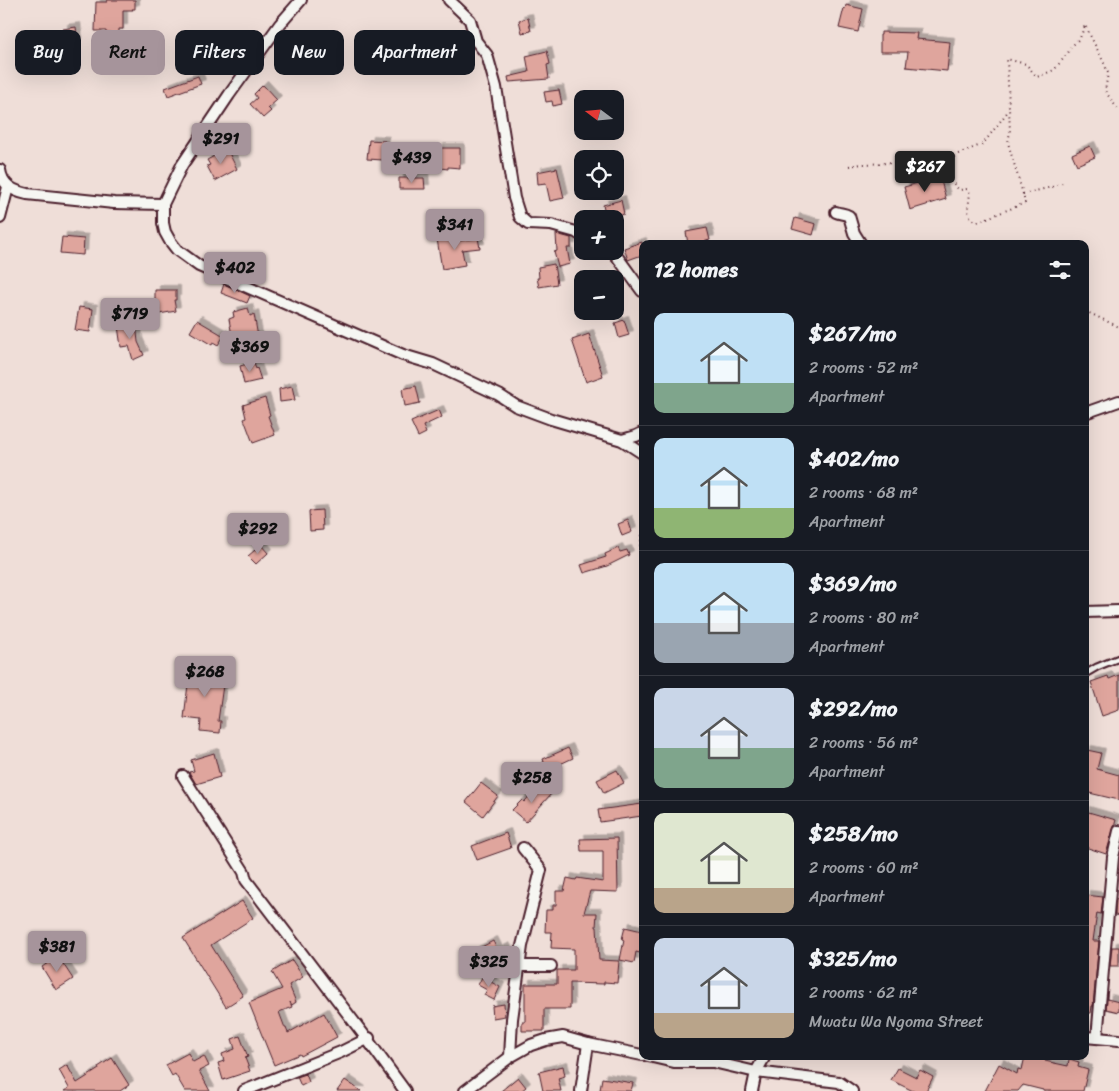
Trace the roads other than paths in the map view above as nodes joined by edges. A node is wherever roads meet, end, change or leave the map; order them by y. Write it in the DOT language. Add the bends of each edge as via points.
graph roads {
  1 [pos="301,0"];
  2 [pos="448,0"];
  3 [pos="0,170"];
  4 [pos="8,187"];
  5 [pos="163,204"];
  6 [pos="836,212"];
  7 [pos="0,218"];
  8 [pos="574,232"];
  9 [pos="858,240"];
  10 [pos="620,260"];
  11 [pos="639,287"];
  12 [pos="1119,401"];
  13 [pos="1089,412"];
  14 [pos="639,434"];
  15 [pos="622,440"];
  16 [pos="639,450"];
  17 [pos="1089,612"];
  18 [pos="1119,612"];
  19 [pos="1119,658"];
  20 [pos="1089,672"];
  21 [pos="183,776"];
  22 [pos="1119,831"];
  23 [pos="523,848"];
  24 [pos="519,966"];
  25 [pos="551,966"];
  26 [pos="1089,1037"];
  27 [pos="368,1038"];
  28 [pos="1097,1038"];
  29 [pos="1119,1040"];
  30 [pos="588,1044"];
  31 [pos="639,1054"];
  32 [pos="510,1057"];
  33 [pos="665,1060"];
  34 [pos="763,1060"];
  35 [pos="756,1072"];
  36 [pos="244,1091"];
  37 [pos="405,1091"];
  38 [pos="465,1091"];
  39 [pos="581,1091"];
  40 [pos="752,1091"];
  41 [pos="852,1091"];
  1 -- 5 [label="street" via="229,95 182,165"];
  2 -- 8 [label="street" via="470,20 476,41 487,55 520,217 528,224"];
  3 -- 4 [label="street"];
  4 -- 5 [label="street" via="27,194 114,203"];
  4 -- 7 [label="street"];
  5 -- 15 [label="street" via="164,232 178,250 199,266 404,355 433,364 516,406"];
  6 -- 9 [label="street" via="849,216"];
  10 -- 11 [label="street"];
  12 -- 13 [label="street"];
  14 -- 15 [label="street"];
  15 -- 16 [label="street"];
  17 -- 18 [label="street"];
  19 -- 20 [label="lane"];
  21 -- 27 [label="street" via="246,880"];
  22 -- 28 [label="street" via="1113,857"];
  23 -- 24 [label="street" via="541,870"];
  24 -- 25 [label="street"];
  24 -- 32 [label="street"];
  26 -- 28 [label="street"];
  27 -- 36 [label="street" via="342,1052"];
  27 -- 37 [label="street"];
  28 -- 29 [label="street"];
  30 -- 31 [label="street"];
  30 -- 32 [label="street" via="563,1037 532,1045"];
  30 -- 39 [label="street"];
  32 -- 38 [label="street"];
  33 -- 35 [label="street" via="714,1062"];
  34 -- 35 [label="street"];
  35 -- 40 [label="street"];
  35 -- 41 [label="street" via="839,1082"];
}
